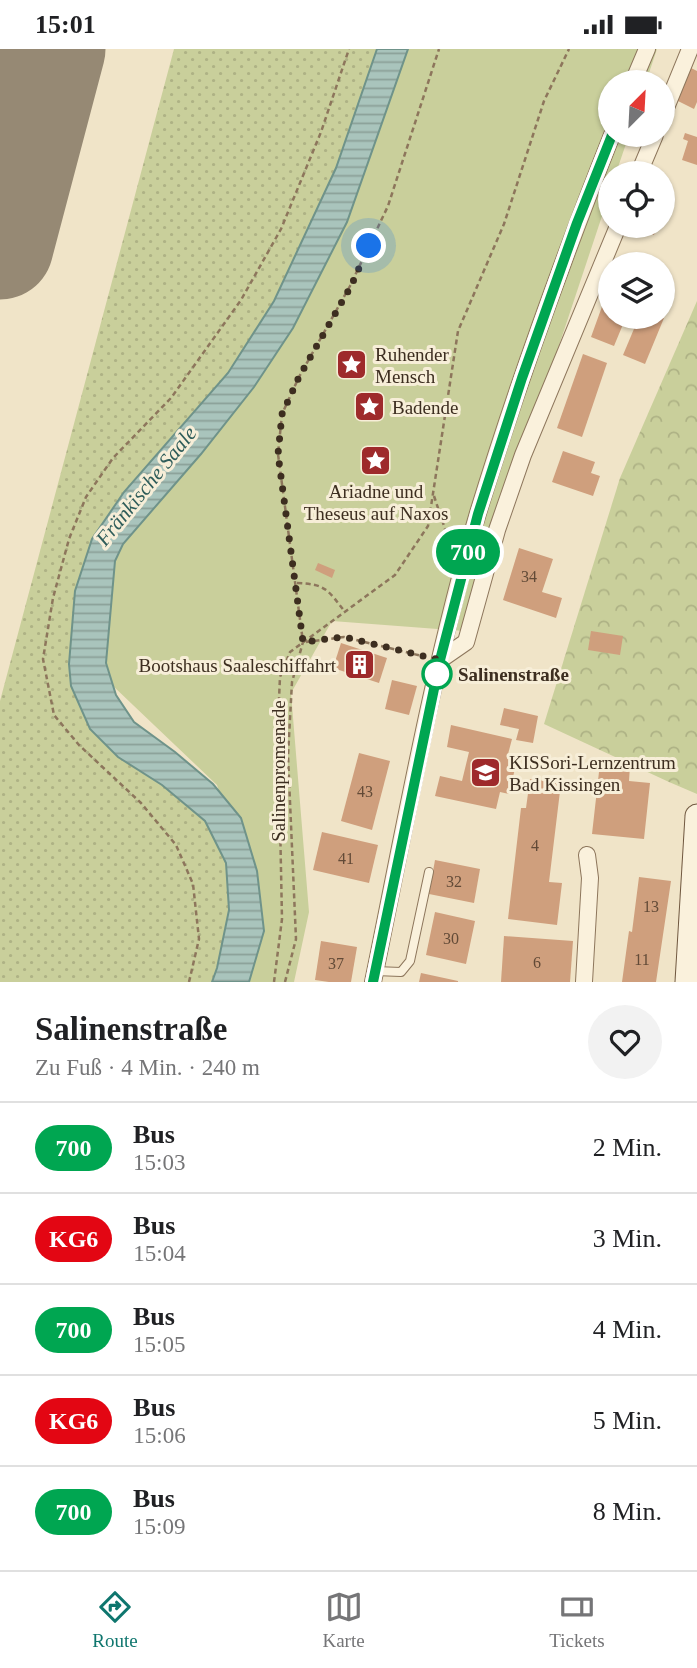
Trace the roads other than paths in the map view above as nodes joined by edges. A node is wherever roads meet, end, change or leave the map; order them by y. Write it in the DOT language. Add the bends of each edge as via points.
graph roads {
  1 [pos="647,49"];
  2 [pos="690,49"];
  3 [pos="638,70"];
  4 [pos="676,83"];
  5 [pos="607,147"];
  6 [pos="613,238"];
  7 [pos="440,660"];
  8 [pos="697,815"];
  9 [pos="587,855"];
  10 [pos="429,871"];
  11 [pos="374,977"];
  12 [pos="584,982"];
  13 [pos="687,982"];
  1 -- 3 [label="street"];
  2 -- 4 [label="street"];
  5 -- 7 [label="street" via="522,378 478,514"];
  6 -- 7 [label="street" via="523,454 467,642"];
  7 -- 11 [label="street"];
  8 -- 13 [label="main road"];
  9 -- 12 [label="street" via="590,878"];
  10 -- 11 [label="lane" via="410,961 401,972"];
}
